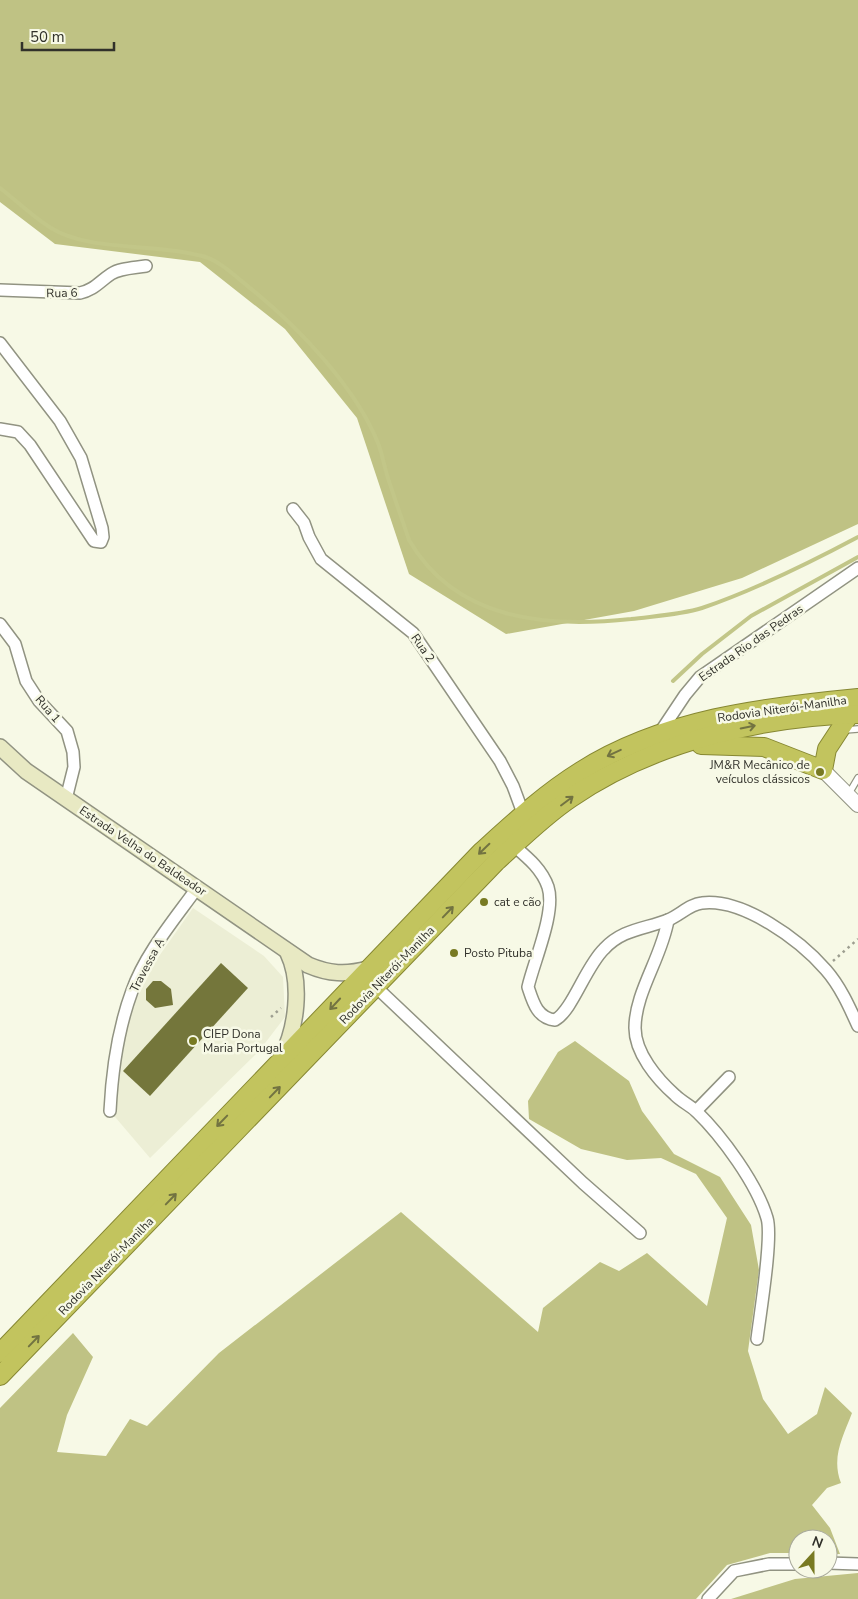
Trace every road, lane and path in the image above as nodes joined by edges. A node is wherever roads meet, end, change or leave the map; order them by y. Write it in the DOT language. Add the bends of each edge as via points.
graph roads {
  1 [pos="146,266"];
  2 [pos="0,290"];
  3 [pos="0,343"];
  4 [pos="0,429"];
  5 [pos="293,508"];
  6 [pos="858,568"];
  7 [pos="0,624"];
  8 [pos="858,698"];
  9 [pos="855,719"];
  10 [pos="659,734"];
  11 [pos="676,746"];
  12 [pos="0,747"];
  13 [pos="823,770"];
  14 [pos="858,778"];
  15 [pos="848,795"];
  16 [pos="66,799"];
  17 [pos="858,806"];
  18 [pos="523,814"];
  19 [pos="514,846"];
  20 [pos="197,888"];
  21 [pos="668,920"];
  22 [pos="858,939"];
  23 [pos="288,953"];
  24 [pos="368,969"];
  25 [pos="825,969"];
  26 [pos="376,987"];
  27 [pos="858,1026"];
  28 [pos="276,1066"];
  29 [pos="729,1078"];
  30 [pos="110,1111"];
  31 [pos="696,1111"];
  32 [pos="640,1233"];
  33 [pos="757,1339"];
  34 [pos="0,1353"];
  35 [pos="0,1376"];
  36 [pos="838,1563"];
  37 [pos="788,1564"];
  38 [pos="858,1564"];
  39 [pos="708,1599"];
  1 -- 2 [label="street, Rua 6" via="123,269 90,291 80,293"];
  3 -- 4 [label="street" via="60,421 81,458 102,528 101,542 94,541 30,445 18,432"];
  5 -- 18 [label="street, Rua 2" via="321,559 413,633 500,761"];
  6 -- 10 [label="street, Estrada Rio das Pedras" via="700,677"];
  7 -- 16 [label="street, Rua 1" via="15,644 26,681 39,701 68,731 74,767"];
  8 -- 10 [label="highway, Rodovia Niterói-Manilha" via="729,715"];
  11 -- 9 [label="highway, Rodovia Niterói-Manilha, one-way" via="756,726"];
  9 -- 13 [label="highway" via="838,731 827,749"];
  10 -- 18 [label="highway, Rodovia Niterói-Manilha, one-way" via="582,770"];
  11 -- 13 [label="highway" via="764,747"];
  19 -- 11 [label="highway, Rodovia Niterói-Manilha, one-way" via="569,799 602,778"];
  12 -- 16 [label="main road, Estrada Velha do Baldeador" via="26,771"];
  13 -- 15 [label="street"];
  14 -- 15 [label="lane"];
  15 -- 17 [label="street"];
  16 -- 20 [label="main road, Estrada Velha do Baldeador"];
  18 -- 24 [label="highway, Rodovia Niterói-Manilha, one-way" via="481,852"];
  19 -- 21 [label="street" via="541,872 548,888 548,914 528,987 541,1015 547,1019 555,1020 566,1011 589,967 618,936"];
  26 -- 19 [label="highway, Rodovia Niterói-Manilha, one-way"];
  20 -- 23 [label="main road, Estrada Velha do Baldeador"];
  20 -- 30 [label="street, Travessa A" via="164,933 132,990 120,1030"];
  21 -- 25 [label="street" via="701,902 728,903 757,914"];
  21 -- 31 [label="street" via="660,954 642,994 635,1029 641,1051 656,1076"];
  22 -- 25 [label="path"];
  23 -- 24 [label="main road, Estrada Velha do Baldeador" via="322,971 350,974"];
  23 -- 28 [label="main road" via="296,979 294,1014 286,1049"];
  24 -- 28 [label="highway, Rodovia Niterói-Manilha, one-way"];
  25 -- 27 [label="street" via="843,994"];
  26 -- 32 [label="street" via="582,1183"];
  35 -- 26 [label="highway, Rodovia Niterói-Manilha, one-way"];
  28 -- 34 [label="highway, Rodovia Niterói-Manilha, one-way"];
  29 -- 31 [label="street"];
  31 -- 33 [label="street" via="733,1156 757,1194 768,1220"];
  36 -- 38 [label="street"];
  37 -- 39 [label="street" via="734,1571"];
}
